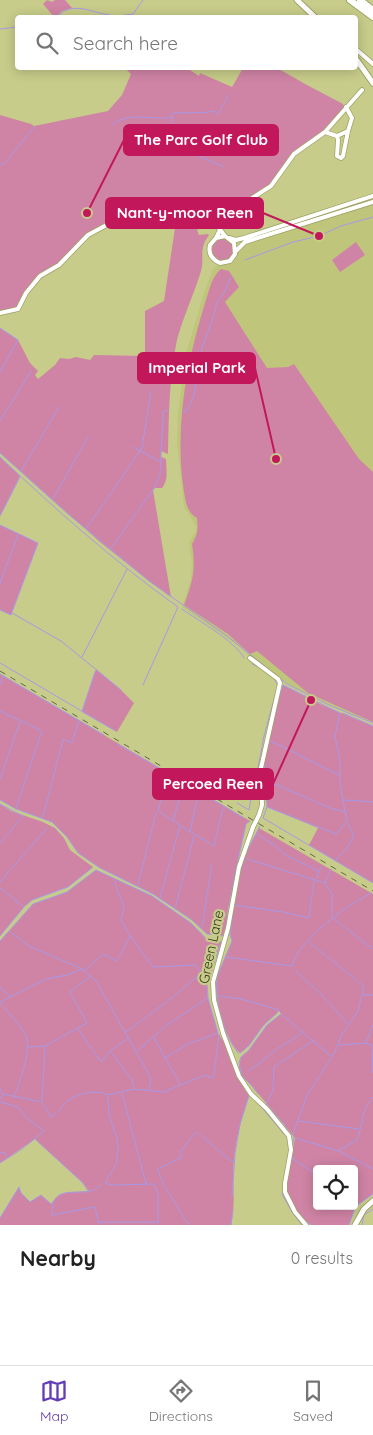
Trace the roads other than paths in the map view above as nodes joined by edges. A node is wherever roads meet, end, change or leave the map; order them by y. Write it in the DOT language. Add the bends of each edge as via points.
graph roads {
  1 [pos="297,0"];
  2 [pos="350,0"];
  3 [pos="360,0"];
  4 [pos="373,10"];
  5 [pos="313,15"];
  6 [pos="373,17"];
  7 [pos="358,51"];
  8 [pos="358,62"];
  9 [pos="373,64"];
  10 [pos="373,83"];
  11 [pos="362,90"];
  12 [pos="346,107"];
  13 [pos="325,132"];
  14 [pos="348,132"];
  15 [pos="337,136"];
  16 [pos="373,196"];
  17 [pos="373,202"];
  18 [pos="212,219"];
  19 [pos="220,230"];
  20 [pos="227,237"];
  21 [pos="216,238"];
  22 [pos="236,251"];
  23 [pos="0,313"];
  24 [pos="250,658"];
  25 [pos="373,1201"];
  26 [pos="306,1225"];
  27 [pos="355,1225"];
  1 -- 5 [label="main road"];
  2 -- 6 [label="highway"];
  3 -- 4 [label="highway"];
  7 -- 9 [label="street"];
  8 -- 10 [label="main road"];
  11 -- 12 [label="street"];
  12 -- 13 [label="street"];
  12 -- 14 [label="street" via="352,118"];
  13 -- 15 [label="street"];
  13 -- 18 [label="street" via="294,154 277,180 263,193"];
  14 -- 15 [label="street"];
  14 -- 15 [label="street" via="341,158 337,156"];
  16 -- 20 [label="street" via="244,238"];
  17 -- 22 [label="street" via="245,242"];
  18 -- 19 [label="street"];
  18 -- 23 [label="street" via="196,211 106,224 88,235 60,265 40,276 18,309"];
  19 -- 20 [label="street"];
  19 -- 21 [label="street"];
  20 -- 21 [label="street"];
  20 -- 22 [label="street" via="234,243"];
  21 -- 22 [label="street" via="209,249 216,261 230,261"];
  24 -- 26 [label="street, Green Lane, bridge" via="280,681 280,685 261,768 262,805 239,867 228,928 213,982 214,1000 239,1076 289,1136 291,1150 285,1192"];
  25 -- 27 [label="main road"];
}
